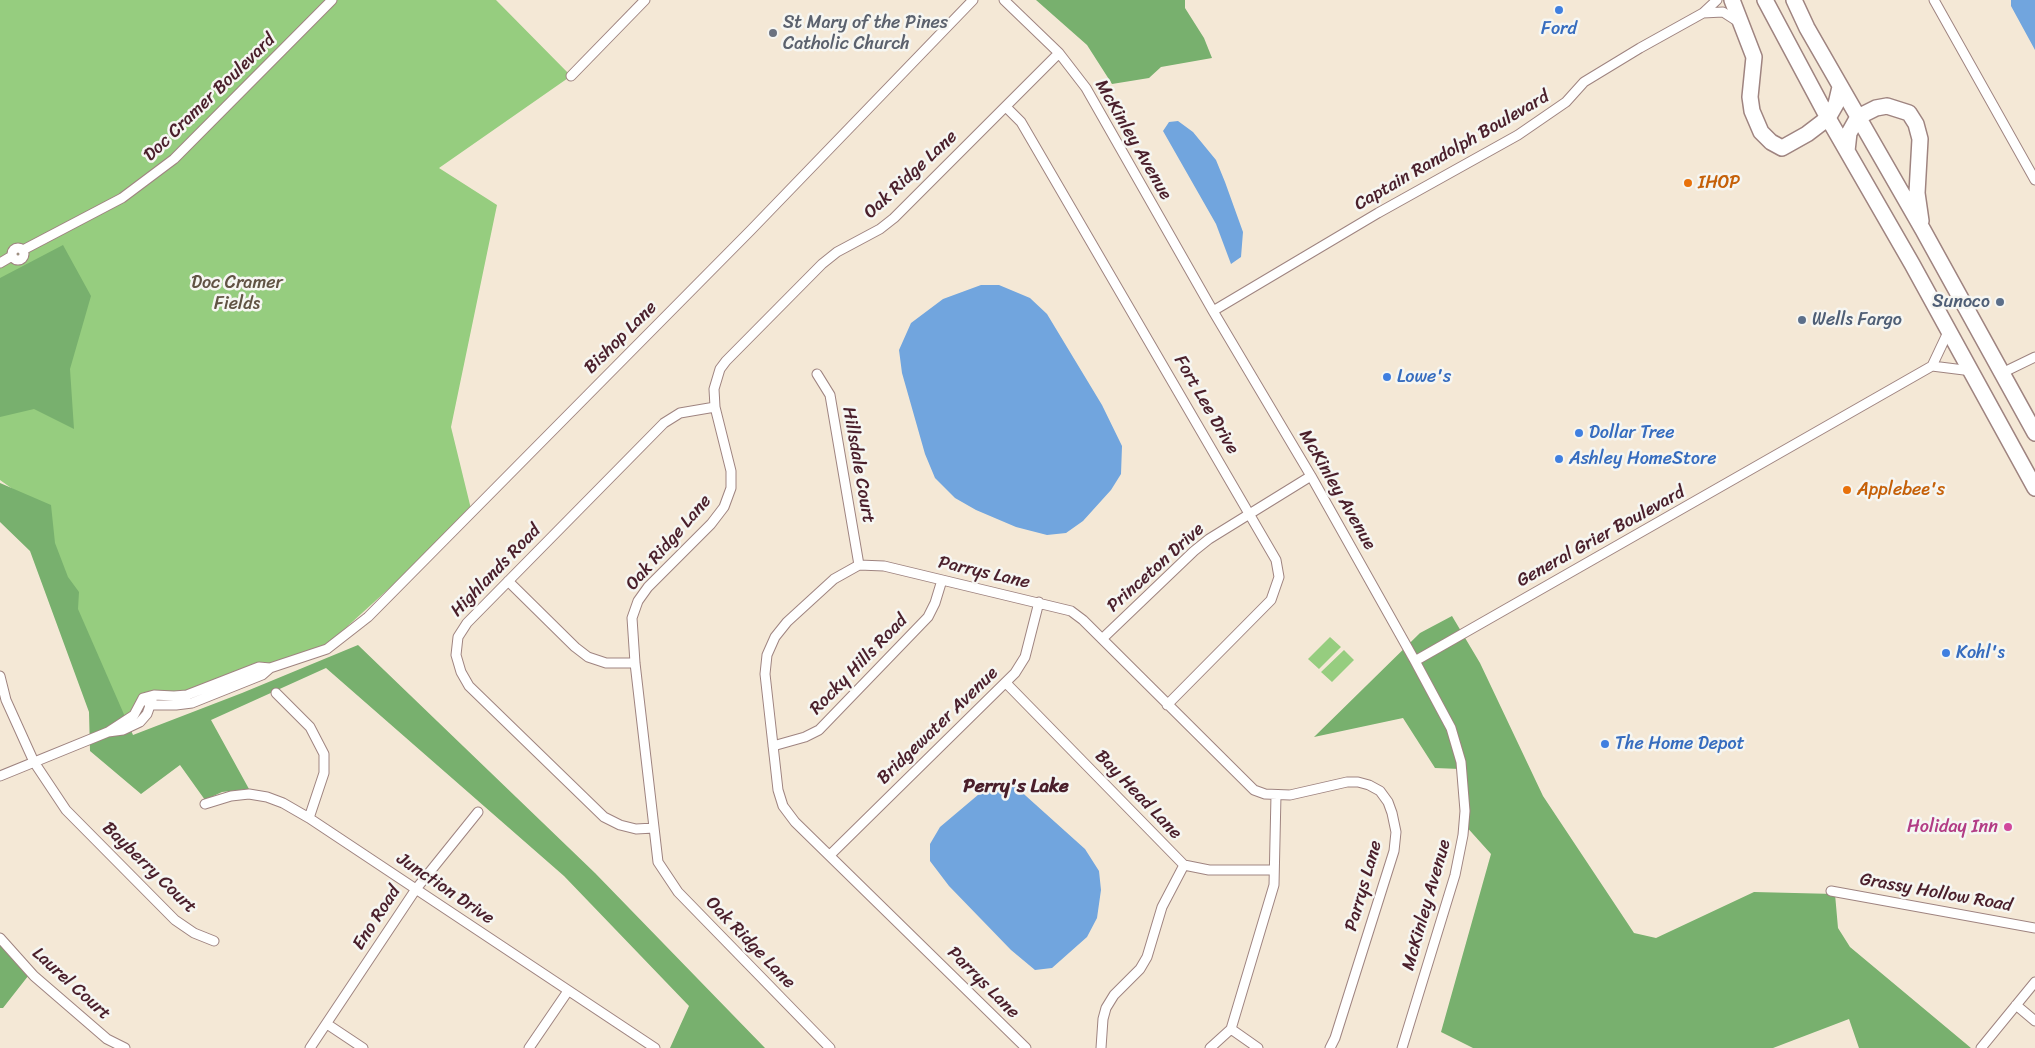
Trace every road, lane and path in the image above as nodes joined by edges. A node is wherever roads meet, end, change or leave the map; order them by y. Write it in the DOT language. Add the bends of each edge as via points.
graph roads {
  1 [pos="332,0"];
  2 [pos="644,0"];
  3 [pos="973,0"];
  4 [pos="1004,0"];
  5 [pos="1717,0"];
  6 [pos="1732,0"];
  7 [pos="1765,0"];
  8 [pos="1794,0"];
  9 [pos="1934,0"];
  10 [pos="1703,13"];
  11 [pos="1741,24"];
  12 [pos="1059,54"];
  13 [pos="571,76"];
  14 [pos="1840,87"];
  15 [pos="1006,106"];
  16 [pos="1858,117"];
  17 [pos="1828,118"];
  18 [pos="1847,151"];
  19 [pos="2035,180"];
  20 [pos="1923,230"];
  21 [pos="0,263"];
  22 [pos="1213,311"];
  23 [pos="1949,330"];
  24 [pos="2035,356"];
  25 [pos="1932,366"];
  26 [pos="1972,371"];
  27 [pos="817,374"];
  28 [pos="2002,374"];
  29 [pos="715,407"];
  30 [pos="2035,433"];
  31 [pos="1311,476"];
  32 [pos="2035,488"];
  33 [pos="1250,513"];
  34 [pos="859,565"];
  35 [pos="942,580"];
  36 [pos="508,581"];
  37 [pos="1040,602"];
  38 [pos="1102,639"];
  39 [pos="1415,661"];
  40 [pos="634,663"];
  41 [pos="270,668"];
  42 [pos="0,676"];
  43 [pos="1006,683"];
  44 [pos="276,693"];
  45 [pos="154,695"];
  46 [pos="143,698"];
  47 [pos="151,705"];
  48 [pos="1167,705"];
  49 [pos="108,732"];
  50 [pos="773,746"];
  51 [pos="34,762"];
  52 [pos="0,776"];
  53 [pos="1276,795"];
  54 [pos="205,804"];
  55 [pos="478,812"];
  56 [pos="309,818"];
  57 [pos="654,828"];
  58 [pos="830,855"];
  59 [pos="1184,865"];
  60 [pos="1274,870"];
  61 [pos="416,890"];
  62 [pos="1832,891"];
  63 [pos="2035,928"];
  64 [pos="0,938"];
  65 [pos="214,942"];
  66 [pos="2035,982"];
  67 [pos="568,991"];
  68 [pos="2016,1005"];
  69 [pos="2035,1021"];
  70 [pos="327,1024"];
  71 [pos="1231,1029"];
  72 [pos="125,1048"];
  73 [pos="310,1048"];
  74 [pos="363,1048"];
  75 [pos="529,1048"];
  76 [pos="654,1048"];
  77 [pos="830,1048"];
  78 [pos="1026,1048"];
  79 [pos="1100,1048"];
  80 [pos="1210,1048"];
  81 [pos="1258,1048"];
  82 [pos="1330,1048"];
  83 [pos="1402,1048"];
  84 [pos="1981,1048"];
  1 -- 21 [label="street, Doc Cramer Boulevard" via="174,159 122,198 23,250 21,259 12,256"];
  2 -- 13 [label="street"];
  3 -- 41 [label="street, Bishop Lane" via="368,618 327,649"];
  4 -- 12 [label="street, McKinley Avenue"];
  5 -- 10 [label="street, Captain Randolph Boulevard"];
  6 -- 11 [label="highway"];
  7 -- 17 [label="highway"];
  8 -- 14 [label="highway"];
  9 -- 19 [label="street"];
  10 -- 11 [label="street" via="1723,12"];
  10 -- 22 [label="street, Captain Randolph Boulevard" via="1584,82 1566,102 1518,134"];
  11 -- 17 [label="highway" via="1754,57 1750,97 1761,132 1782,148"];
  12 -- 15 [label="street, Oak Ridge Lane"];
  12 -- 22 [label="street, McKinley Avenue" via="1086,88"];
  14 -- 16 [label="highway"];
  14 -- 17 [label="highway"];
  15 -- 29 [label="street, Oak Ridge Lane" via="880,229 837,252 822,264 726,361 714,389"];
  15 -- 33 [label="street, Fort Lee Drive" via="1021,122"];
  16 -- 18 [label="highway" via="1849,133"];
  16 -- 20 [label="highway"];
  16 -- 20 [label="highway" via="1888,106 1909,113 1916,124 1920,139 1917,193"];
  17 -- 18 [label="highway"];
  18 -- 23 [label="highway"];
  20 -- 28 [label="highway"];
  22 -- 31 [label="street, McKinley Avenue"];
  23 -- 25 [label="street"];
  23 -- 26 [label="highway"];
  24 -- 28 [label="street"];
  25 -- 26 [label="street"];
  25 -- 39 [label="street, General Grier Boulevard"];
  26 -- 32 [label="highway"];
  27 -- 34 [label="street, Hillsdale Court" via="830,395"];
  28 -- 30 [label="highway"];
  29 -- 36 [label="street, Highlands Road" via="680,413 664,423"];
  29 -- 40 [label="street, Oak Ridge Lane" via="731,471 731,488 724,507 715,518 638,601 632,618"];
  31 -- 33 [label="street, Princeton Drive"];
  31 -- 39 [label="street, McKinley Avenue"];
  33 -- 38 [label="street, Princeton Drive" via="1209,539"];
  33 -- 48 [label="street, Fort Lee Drive" via="1276,560 1279,577 1272,600"];
  34 -- 35 [label="street, Parrys Lane" via="884,566"];
  34 -- 50 [label="street, Parrys Lane" via="834,579 775,637 767,655 765,674"];
  35 -- 37 [label="street, Parrys Lane"];
  35 -- 50 [label="street, Rocky Hills Road" via="936,603 928,617 818,730 805,738"];
  36 -- 40 [label="street" via="588,657 606,663"];
  36 -- 57 [label="street, Highlands Road" via="467,623 458,637 456,655 461,672 470,686 604,817 636,829"];
  37 -- 38 [label="street, Parrys Lane" via="1071,611"];
  37 -- 43 [label="street, Bridgewater Avenue" via="1024,657 1016,673"];
  38 -- 48 [label="street, Parrys Lane"];
  39 -- 83 [label="street, McKinley Avenue" via="1445,714 1457,744 1465,811 1455,875"];
  40 -- 57 [label="street, Oak Ridge Lane"];
  41 -- 45 [label="street, Bishop Lane" via="260,667 187,694"];
  41 -- 47 [label="street, Bishop Lane" via="262,675 204,699 184,704"];
  42 -- 51 [label="street, Bayberry Court" via="6,700"];
  43 -- 58 [label="street, Bridgewater Avenue"];
  43 -- 59 [label="street, Bay Head Lane"];
  44 -- 56 [label="street" via="310,727 324,754 324,773"];
  45 -- 46 [label="street, Bishop Lane"];
  45 -- 47 [label="street"];
  46 -- 47 [label="street"];
  46 -- 49 [label="street" via="134,715"];
  47 -- 49 [label="street" via="144,718 136,724"];
  48 -- 53 [label="street, Parrys Lane" via="1254,790"];
  49 -- 51 [label="street"];
  50 -- 58 [label="street, Parrys Lane" via="783,806"];
  51 -- 52 [label="street"];
  51 -- 65 [label="street, Bayberry Court" via="66,810 175,920"];
  53 -- 60 [label="street"];
  53 -- 82 [label="street, Parrys Lane" via="1358,782 1380,791 1392,813 1396,832 1394,850"];
  54 -- 56 [label="street, Junction Drive" via="231,796 259,795 283,803"];
  55 -- 61 [label="street, Eno Road"];
  56 -- 61 [label="street, Junction Drive"];
  57 -- 77 [label="street, Oak Ridge Lane" via="658,862 678,892"];
  58 -- 78 [label="street, Parrys Lane"];
  59 -- 60 [label="street, Bay Head Lane" via="1209,870"];
  59 -- 79 [label="street" via="1162,907 1147,957 1106,1008"];
  60 -- 71 [label="street" via="1274,885"];
  61 -- 67 [label="street, Junction Drive"];
  61 -- 70 [label="street, Eno Road"];
  62 -- 63 [label="street, Grassy Hollow Road"];
  64 -- 72 [label="street, Laurel Court" via="34,976 108,1039"];
  66 -- 68 [label="street"];
  67 -- 75 [label="street"];
  67 -- 76 [label="street, Junction Drive"];
  68 -- 69 [label="street"];
  68 -- 84 [label="street"];
  70 -- 73 [label="street, Eno Road"];
  70 -- 74 [label="street"];
  71 -- 80 [label="street"];
  71 -- 81 [label="street"];
}
